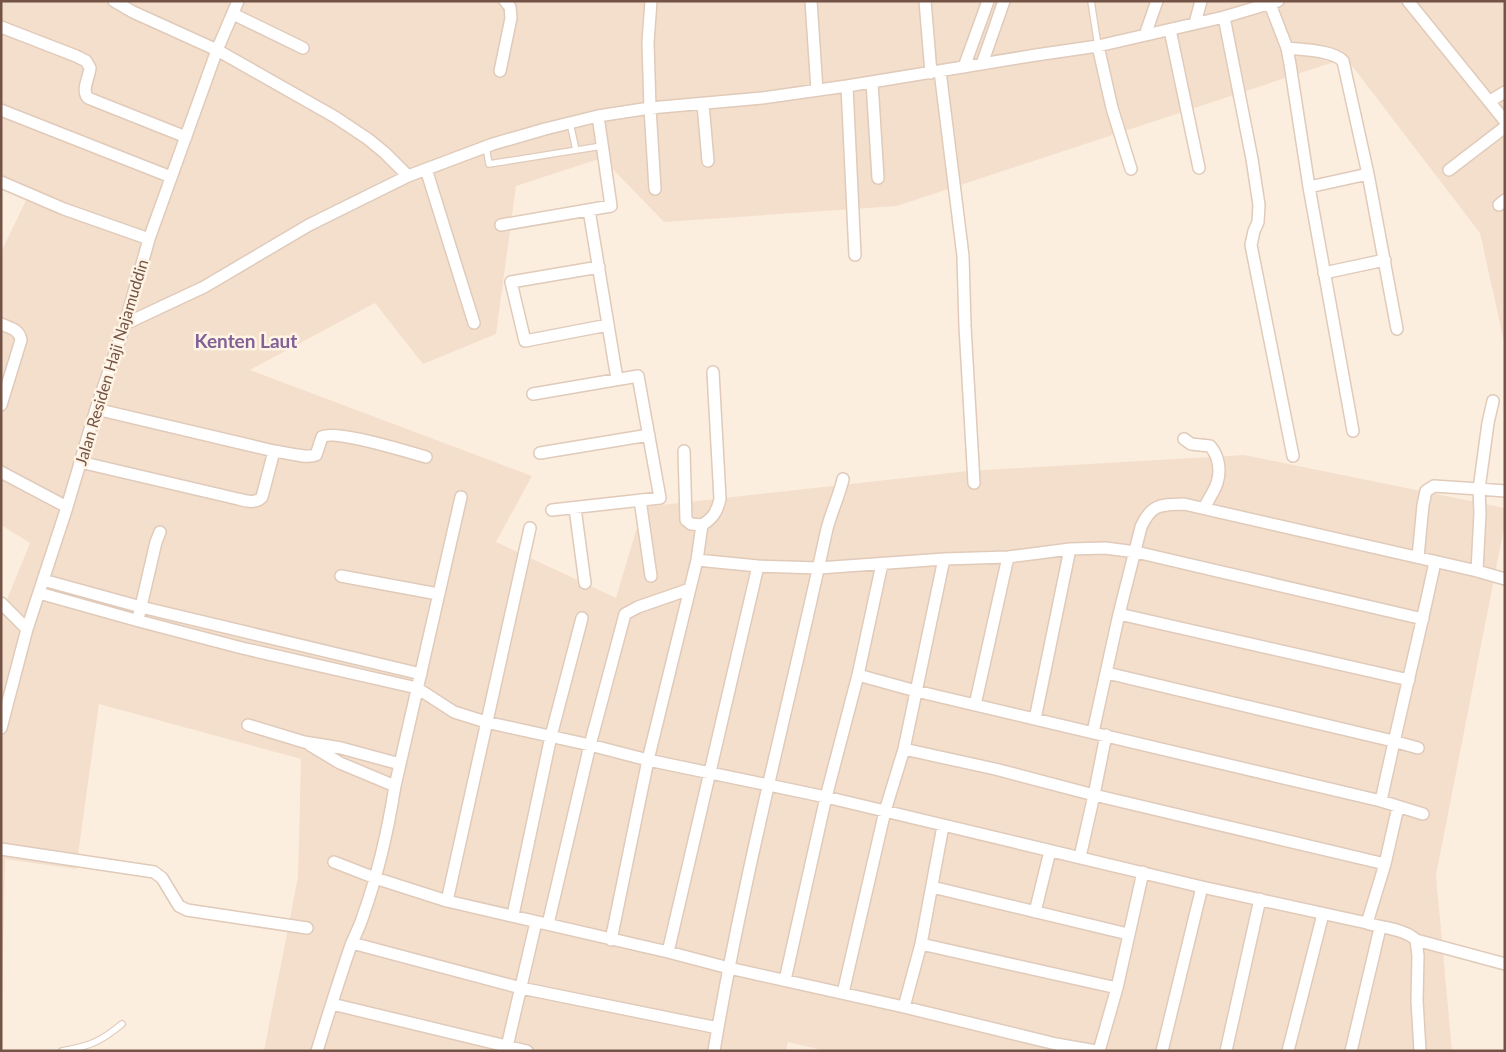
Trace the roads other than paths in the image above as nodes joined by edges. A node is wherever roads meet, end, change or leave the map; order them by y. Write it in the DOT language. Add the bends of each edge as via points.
graph roads {
  1 [pos="114,1"];
  2 [pos="238,1"];
  3 [pos="505,1"];
  4 [pos="651,1"];
  5 [pos="811,1"];
  6 [pos="926,1"];
  7 [pos="988,1"];
  8 [pos="1004,1"];
  9 [pos="1090,1"];
  10 [pos="1157,1"];
  11 [pos="1201,1"];
  12 [pos="1408,1"];
  13 [pos="1274,3"];
  14 [pos="1247,6"];
  15 [pos="233,14"];
  16 [pos="1224,16"];
  17 [pos="1195,23"];
  18 [pos="1,27"];
  19 [pos="1170,30"];
  20 [pos="1145,35"];
  21 [pos="1098,46"];
  22 [pos="303,48"];
  23 [pos="1287,48"];
  24 [pos="217,50"];
  25 [pos="982,64"];
  26 [pos="964,67"];
  27 [pos="500,71"];
  28 [pos="936,72"];
  29 [pos="872,82"];
  30 [pos="847,86"];
  31 [pos="817,90"];
  32 [pos="1505,92"];
  33 [pos="1490,101"];
  34 [pos="703,104"];
  35 [pos="650,108"];
  36 [pos="1,110"];
  37 [pos="598,116"];
  38 [pos="1505,121"];
  39 [pos="570,123"];
  40 [pos="1505,127"];
  41 [pos="186,137"];
  42 [pos="602,146"];
  43 [pos="486,147"];
  44 [pos="576,150"];
  45 [pos="708,161"];
  46 [pos="1200,168"];
  47 [pos="426,169"];
  48 [pos="1131,169"];
  49 [pos="1449,170"];
  50 [pos="1368,174"];
  51 [pos="408,176"];
  52 [pos="171,177"];
  53 [pos="878,178"];
  54 [pos="1,182"];
  55 [pos="1309,187"];
  56 [pos="655,189"];
  57 [pos="589,210"];
  58 [pos="501,225"];
  59 [pos="149,240"];
  60 [pos="855,255"];
  61 [pos="1384,260"];
  62 [pos="599,267"];
  63 [pos="1324,274"];
  64 [pos="474,323"];
  65 [pos="1,324"];
  66 [pos="124,324"];
  67 [pos="608,325"];
  68 [pos="1397,329"];
  69 [pos="714,372"];
  70 [pos="617,379"];
  71 [pos="533,394"];
  72 [pos="1493,400"];
  73 [pos="1,405"];
  74 [pos="96,409"];
  75 [pos="1353,430"];
  76 [pos="649,436"];
  77 [pos="1184,439"];
  78 [pos="274,451"];
  79 [pos="684,451"];
  80 [pos="540,453"];
  81 [pos="1293,456"];
  82 [pos="426,457"];
  83 [pos="80,462"];
  84 [pos="1,472"];
  85 [pos="843,479"];
  86 [pos="974,483"];
  87 [pos="1479,489"];
  88 [pos="1505,491"];
  89 [pos="461,497"];
  90 [pos="640,500"];
  91 [pos="67,507"];
  92 [pos="575,508"];
  93 [pos="1204,508"];
  94 [pos="552,510"];
  95 [pos="702,525"];
  96 [pos="530,528"];
  97 [pos="160,532"];
  98 [pos="1070,549"];
  99 [pos="1136,552"];
  100 [pos="1008,557"];
  101 [pos="1418,557"];
  102 [pos="697,560"];
  103 [pos="944,560"];
  104 [pos="1435,562"];
  105 [pos="882,564"];
  106 [pos="758,566"];
  107 [pos="819,568"];
  108 [pos="1477,571"];
  109 [pos="341,576"];
  110 [pos="651,576"];
  111 [pos="1505,578"];
  112 [pos="43,580"];
  113 [pos="586,582"];
  114 [pos="690,589"];
  115 [pos="39,593"];
  116 [pos="438,594"];
  117 [pos="1,603"];
  118 [pos="141,607"];
  119 [pos="1120,614"];
  120 [pos="582,618"];
  121 [pos="1423,619"];
  122 [pos="138,621"];
  123 [pos="202,622"];
  124 [pos="27,629"];
  125 [pos="245,632"];
  126 [pos="200,637"];
  127 [pos="242,648"];
  128 [pos="1107,673"];
  129 [pos="421,674"];
  130 [pos="858,675"];
  131 [pos="1409,680"];
  132 [pos="418,688"];
  133 [pos="916,691"];
  134 [pos="6,692"];
  135 [pos="975,705"];
  136 [pos="1035,719"];
  137 [pos="486,722"];
  138 [pos="248,725"];
  139 [pos="1,728"];
  140 [pos="1093,732"];
  141 [pos="1106,735"];
  142 [pos="551,736"];
  143 [pos="1394,741"];
  144 [pos="304,742"];
  145 [pos="590,745"];
  146 [pos="1418,748"];
  147 [pos="904,749"];
  148 [pos="648,760"];
  149 [pos="400,764"];
  150 [pos="709,773"];
  151 [pos="394,786"];
  152 [pos="767,786"];
  153 [pos="1094,796"];
  154 [pos="826,797"];
  155 [pos="1381,801"];
  156 [pos="1398,807"];
  157 [pos="885,811"];
  158 [pos="1423,814"];
  159 [pos="944,826"];
  160 [pos="1,849"];
  161 [pos="1050,851"];
  162 [pos="1080,857"];
  163 [pos="334,862"];
  164 [pos="1384,864"];
  165 [pos="1143,872"];
  166 [pos="375,878"];
  167 [pos="932,887"];
  168 [pos="1202,887"];
  169 [pos="1260,899"];
  170 [pos="447,901"];
  171 [pos="1036,912"];
  172 [pos="1323,914"];
  173 [pos="513,915"];
  174 [pos="536,922"];
  175 [pos="1367,923"];
  176 [pos="548,924"];
  177 [pos="308,928"];
  178 [pos="1380,928"];
  179 [pos="1128,934"];
  180 [pos="610,940"];
  181 [pos="1416,940"];
  182 [pos="352,943"];
  183 [pos="920,944"];
  184 [pos="668,952"];
  185 [pos="1505,964"];
  186 [pos="729,968"];
  187 [pos="785,980"];
  188 [pos="521,988"];
  189 [pos="1117,988"];
  190 [pos="843,993"];
  191 [pos="332,1004"];
  192 [pos="904,1006"];
  193 [pos="122,1024"];
  194 [pos="718,1028"];
  195 [pos="1056,1047"];
  196 [pos="507,1048"];
  197 [pos="62,1051"];
  198 [pos="318,1051"];
  199 [pos="527,1051"];
  200 [pos="714,1051"];
  201 [pos="1098,1051"];
  202 [pos="1162,1051"];
  203 [pos="1226,1051"];
  204 [pos="1288,1051"];
  205 [pos="1351,1051"];
  206 [pos="1420,1051"];
  1 -- 24 [label="street"];
  2 -- 15 [label="street, Jalan Residen Haji Najamuddin"];
  3 -- 27 [label="street" via="511,18"];
  4 -- 35 [label="street" via="648,42"];
  5 -- 31 [label="street"];
  6 -- 28 [label="street"];
  7 -- 26 [label="street"];
  8 -- 25 [label="street"];
  9 -- 21 [label="lane"];
  10 -- 20 [label="street"];
  11 -- 17 [label="street"];
  12 -- 33 [label="street"];
  13 -- 14 [label="street"];
  13 -- 23 [label="street"];
  14 -- 16 [label="street"];
  15 -- 22 [label="street"];
  15 -- 24 [label="street, Jalan Residen Haji Najamuddin"];
  16 -- 17 [label="street"];
  16 -- 81 [label="street" via="1259,205 1251,245"];
  17 -- 19 [label="street"];
  18 -- 41 [label="street" via="86,61 90,68 85,90 88,98"];
  19 -- 20 [label="street"];
  19 -- 46 [label="street"];
  20 -- 21 [label="street"];
  21 -- 25 [label="street"];
  21 -- 48 [label="street" via="1112,108"];
  23 -- 50 [label="street" via="1332,54 1343,61"];
  23 -- 55 [label="street"];
  24 -- 41 [label="street, Jalan Residen Haji Najamuddin"];
  24 -- 51 [label="street" via="368,139"];
  25 -- 26 [label="street"];
  26 -- 28 [label="street"];
  28 -- 29 [label="street"];
  28 -- 86 [label="street" via="963,256"];
  29 -- 30 [label="street"];
  29 -- 53 [label="street"];
  30 -- 31 [label="street"];
  30 -- 60 [label="street"];
  31 -- 34 [label="street"];
  32 -- 33 [label="street"];
  33 -- 38 [label="street"];
  34 -- 35 [label="street"];
  34 -- 45 [label="street"];
  35 -- 37 [label="street"];
  35 -- 56 [label="street"];
  36 -- 52 [label="street"];
  37 -- 39 [label="street"];
  37 -- 42 [label="street"];
  39 -- 43 [label="street"];
  39 -- 44 [label="lane"];
  40 -- 49 [label="street"];
  41 -- 52 [label="street, Jalan Residen Haji Najamuddin"];
  42 -- 44 [label="lane"];
  42 -- 57 [label="street" via="610,206"];
  43 -- 44 [label="lane" via="489,164"];
  43 -- 47 [label="street"];
  47 -- 51 [label="street"];
  47 -- 64 [label="street"];
  50 -- 55 [label="street"];
  50 -- 61 [label="street"];
  51 -- 66 [label="street" via="309,225 204,287"];
  52 -- 59 [label="street, Jalan Residen Haji Najamuddin"];
  54 -- 59 [label="street"];
  55 -- 63 [label="street"];
  57 -- 58 [label="street"];
  57 -- 62 [label="street"];
  59 -- 66 [label="street, Jalan Residen Haji Najamuddin"];
  61 -- 63 [label="street"];
  61 -- 68 [label="street"];
  62 -- 67 [label="street"];
  62 -- 67 [label="street" via="511,282 525,341"];
  63 -- 75 [label="street"];
  65 -- 73 [label="street" via="17,331 21,342"];
  66 -- 74 [label="street, Jalan Residen Haji Najamuddin"];
  67 -- 70 [label="street"];
  69 -- 95 [label="street" via="720,500 715,514"];
  70 -- 71 [label="street"];
  70 -- 76 [label="street" via="638,376"];
  72 -- 87 [label="street"];
  74 -- 78 [label="street"];
  74 -- 83 [label="street, Jalan Residen Haji Najamuddin"];
  76 -- 80 [label="street"];
  76 -- 90 [label="street" via="660,498"];
  77 -- 93 [label="street" via="1191,444 1210,446 1218,461 1217,485"];
  78 -- 82 [label="street" via="314,456 322,437 329,434"];
  78 -- 83 [label="street" via="262,497 254,501"];
  79 -- 95 [label="street" via="686,520 690,524"];
  83 -- 91 [label="street, Jalan Residen Haji Najamuddin"];
  84 -- 91 [label="street"];
  85 -- 107 [label="street" via="830,514"];
  87 -- 88 [label="street"];
  87 -- 101 [label="street" via="1434,486 1426,491"];
  87 -- 108 [label="street"];
  89 -- 116 [label="street"];
  90 -- 92 [label="street"];
  90 -- 110 [label="street"];
  91 -- 112 [label="street, Jalan Residen Haji Najamuddin"];
  92 -- 94 [label="street"];
  92 -- 113 [label="street"];
  93 -- 99 [label="street" via="1184,504 1154,508 1145,518"];
  93 -- 101 [label="street"];
  95 -- 102 [label="street"];
  96 -- 137 [label="street"];
  97 -- 118 [label="street"];
  98 -- 99 [label="street" via="1105,548"];
  98 -- 100 [label="street"];
  98 -- 136 [label="street"];
  99 -- 119 [label="street"];
  99 -- 121 [label="street"];
  100 -- 103 [label="street"];
  100 -- 135 [label="street"];
  101 -- 104 [label="street"];
  102 -- 106 [label="street"];
  102 -- 114 [label="street"];
  103 -- 105 [label="street"];
  103 -- 133 [label="street"];
  104 -- 108 [label="street"];
  104 -- 121 [label="street"];
  105 -- 107 [label="street"];
  105 -- 130 [label="street"];
  106 -- 107 [label="street"];
  106 -- 150 [label="street"];
  107 -- 152 [label="street"];
  108 -- 111 [label="street"];
  109 -- 116 [label="street"];
  112 -- 115 [label="street, Jalan Residen Haji Najamuddin"];
  112 -- 118 [label="street"];
  114 -- 145 [label="street" via="625,614"];
  114 -- 148 [label="street"];
  115 -- 122 [label="street"];
  115 -- 124 [label="street, Jalan Residen Haji Najamuddin"];
  116 -- 129 [label="street"];
  117 -- 124 [label="street"];
  118 -- 122 [label="street"];
  118 -- 123 [label="street"];
  119 -- 128 [label="street"];
  119 -- 131 [label="street"];
  120 -- 142 [label="street"];
  121 -- 131 [label="street"];
  122 -- 126 [label="street"];
  123 -- 125 [label="street"];
  123 -- 126 [label="street"];
  124 -- 134 [label="street, Jalan Residen Haji Najamuddin"];
  125 -- 127 [label="street"];
  125 -- 129 [label="street"];
  126 -- 127 [label="street"];
  127 -- 132 [label="street"];
  128 -- 140 [label="street"];
  128 -- 143 [label="street"];
  129 -- 132 [label="street"];
  130 -- 133 [label="street"];
  130 -- 154 [label="street"];
  131 -- 143 [label="street"];
  132 -- 137 [label="street" via="454,712"];
  132 -- 149 [label="street"];
  133 -- 135 [label="street"];
  133 -- 147 [label="street"];
  134 -- 139 [label="street, Jalan Residen Haji Najamuddin"];
  135 -- 136 [label="street"];
  136 -- 140 [label="street"];
  137 -- 142 [label="street"];
  137 -- 170 [label="street"];
  138 -- 144 [label="street"];
  140 -- 141 [label="street"];
  141 -- 153 [label="street"];
  141 -- 155 [label="street"];
  142 -- 145 [label="street"];
  142 -- 173 [label="street"];
  143 -- 146 [label="street"];
  143 -- 155 [label="street"];
  144 -- 149 [label="street"];
  144 -- 151 [label="street" via="340,763"];
  145 -- 148 [label="street"];
  145 -- 176 [label="street"];
  147 -- 153 [label="street"];
  147 -- 157 [label="street"];
  148 -- 150 [label="street"];
  148 -- 180 [label="street"];
  149 -- 151 [label="street"];
  150 -- 152 [label="street"];
  150 -- 184 [label="street"];
  151 -- 166 [label="street"];
  152 -- 154 [label="street"];
  152 -- 186 [label="street"];
  153 -- 162 [label="street"];
  153 -- 164 [label="street"];
  154 -- 157 [label="street"];
  154 -- 187 [label="street"];
  155 -- 156 [label="street"];
  156 -- 158 [label="street"];
  156 -- 164 [label="street"];
  157 -- 159 [label="street"];
  157 -- 190 [label="street"];
  159 -- 161 [label="street"];
  159 -- 167 [label="street"];
  160 -- 177 [label="street" via="154,872 162,878 179,906 187,910"];
  161 -- 162 [label="street"];
  161 -- 171 [label="street"];
  162 -- 165 [label="street"];
  163 -- 166 [label="street"];
  164 -- 175 [label="street"];
  165 -- 168 [label="street"];
  165 -- 179 [label="street"];
  166 -- 170 [label="street"];
  166 -- 182 [label="street"];
  167 -- 171 [label="street"];
  167 -- 183 [label="street"];
  168 -- 169 [label="street"];
  168 -- 202 [label="street"];
  169 -- 172 [label="street"];
  169 -- 203 [label="street"];
  170 -- 173 [label="street"];
  171 -- 179 [label="street"];
  172 -- 175 [label="street"];
  172 -- 204 [label="street"];
  173 -- 174 [label="street"];
  174 -- 176 [label="street"];
  174 -- 188 [label="street"];
  175 -- 178 [label="street"];
  176 -- 180 [label="street"];
  178 -- 181 [label="street" via="1406,933"];
  178 -- 205 [label="street"];
  179 -- 189 [label="street"];
  180 -- 184 [label="street"];
  181 -- 185 [label="street"];
  181 -- 206 [label="street"];
  182 -- 188 [label="street"];
  182 -- 191 [label="street"];
  183 -- 189 [label="street"];
  183 -- 192 [label="street"];
  184 -- 186 [label="street"];
  186 -- 187 [label="street"];
  186 -- 194 [label="street"];
  187 -- 190 [label="street"];
  188 -- 194 [label="street"];
  188 -- 196 [label="street"];
  189 -- 201 [label="street"];
  190 -- 192 [label="street"];
  191 -- 196 [label="street"];
  191 -- 198 [label="street"];
  192 -- 195 [label="street"];
  193 -- 197 [label="lane" via="93,1043"];
  194 -- 200 [label="street"];
  195 -- 201 [label="street"];
  196 -- 199 [label="street"];
}
